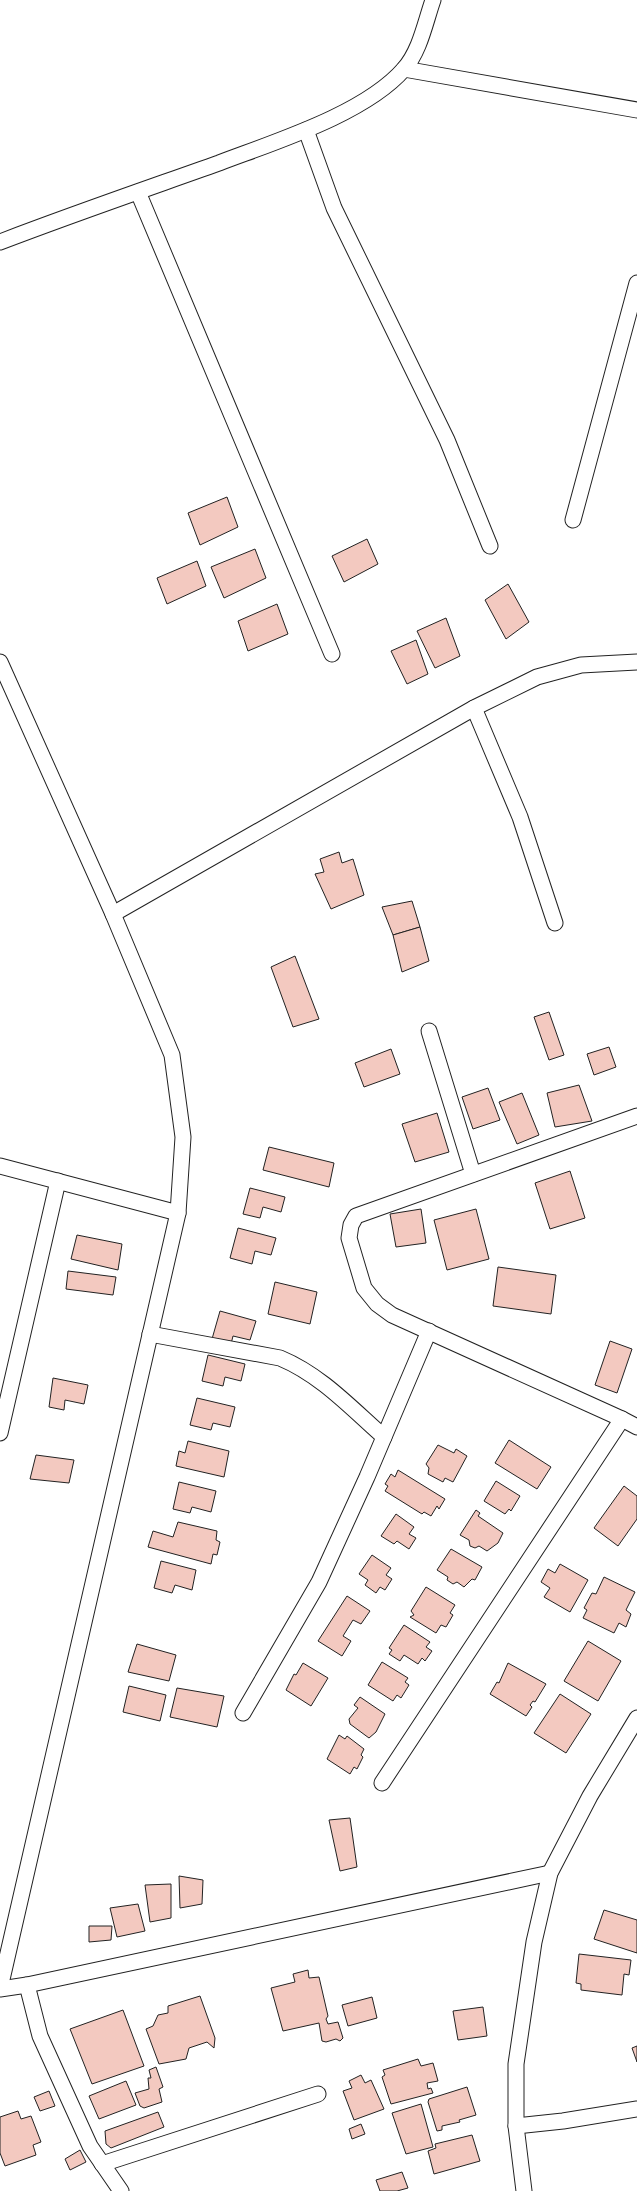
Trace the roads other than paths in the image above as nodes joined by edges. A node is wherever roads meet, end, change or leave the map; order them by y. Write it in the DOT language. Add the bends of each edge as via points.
graph roads {
  1 [pos="433,0"];
  2 [pos="404,69"];
  3 [pos="637,110"];
  4 [pos="306,130"];
  5 [pos="138,192"];
  6 [pos="0,242"];
  7 [pos="637,283"];
  8 [pos="573,520"];
  9 [pos="490,546"];
  10 [pos="332,654"];
  11 [pos="0,662"];
  12 [pos="637,662"];
  13 [pos="474,708"];
  14 [pos="113,914"];
  15 [pos="554,923"];
  16 [pos="429,1030"];
  17 [pos="637,1116"];
  18 [pos="0,1166"];
  19 [pos="474,1174"];
  20 [pos="58,1181"];
  21 [pos="178,1213"];
  22 [pos="429,1331"];
  23 [pos="150,1334"];
  24 [pos="622,1419"];
  25 [pos="637,1427"];
  26 [pos="0,1433"];
  27 [pos="384,1437"];
  28 [pos="243,1713"];
  29 [pos="637,1718"];
  30 [pos="382,1782"];
  31 [pos="550,1873"];
  32 [pos="27,1985"];
  33 [pos="0,1988"];
  34 [pos="318,2094"];
  35 [pos="637,2109"];
  36 [pos="516,2126"];
  37 [pos="102,2164"];
  38 [pos="121,2191"];
  39 [pos="524,2191"];
  1 -- 2 [label="street" via="416,50"];
  2 -- 3 [label="street"];
  2 -- 4 [label="street" via="383,89"];
  4 -- 5 [label="street"];
  4 -- 9 [label="street" via="334,208 447,440"];
  5 -- 6 [label="street"];
  5 -- 10 [label="street"];
  7 -- 8 [label="street"];
  11 -- 14 [label="street"];
  12 -- 13 [label="street" via="581,665 537,677"];
  13 -- 14 [label="street"];
  13 -- 15 [label="street" via="520,817"];
  14 -- 21 [label="street" via="172,1054 183,1137"];
  16 -- 19 [label="street"];
  17 -- 19 [label="street"];
  18 -- 20 [label="street"];
  19 -- 22 [label="street" via="356,1216 351,1225 349,1238 364,1288 377,1304 392,1315"];
  20 -- 21 [label="street"];
  20 -- 26 [label="street"];
  21 -- 23 [label="street"];
  22 -- 24 [label="street"];
  22 -- 27 [label="street"];
  23 -- 27 [label="street" via="280,1358 299,1366 316,1377"];
  23 -- 33 [label="street"];
  24 -- 25 [label="street"];
  24 -- 30 [label="street"];
  27 -- 28 [label="street" via="319,1582"];
  29 -- 31 [label="street" via="590,1796"];
  31 -- 32 [label="street"];
  31 -- 36 [label="street" via="534,1942 516,2064"];
  32 -- 33 [label="street"];
  32 -- 37 [label="street" via="40,2036 90,2146"];
  34 -- 37 [label="street"];
  35 -- 36 [label="street"];
  36 -- 39 [label="street"];
  37 -- 38 [label="street"];
}
